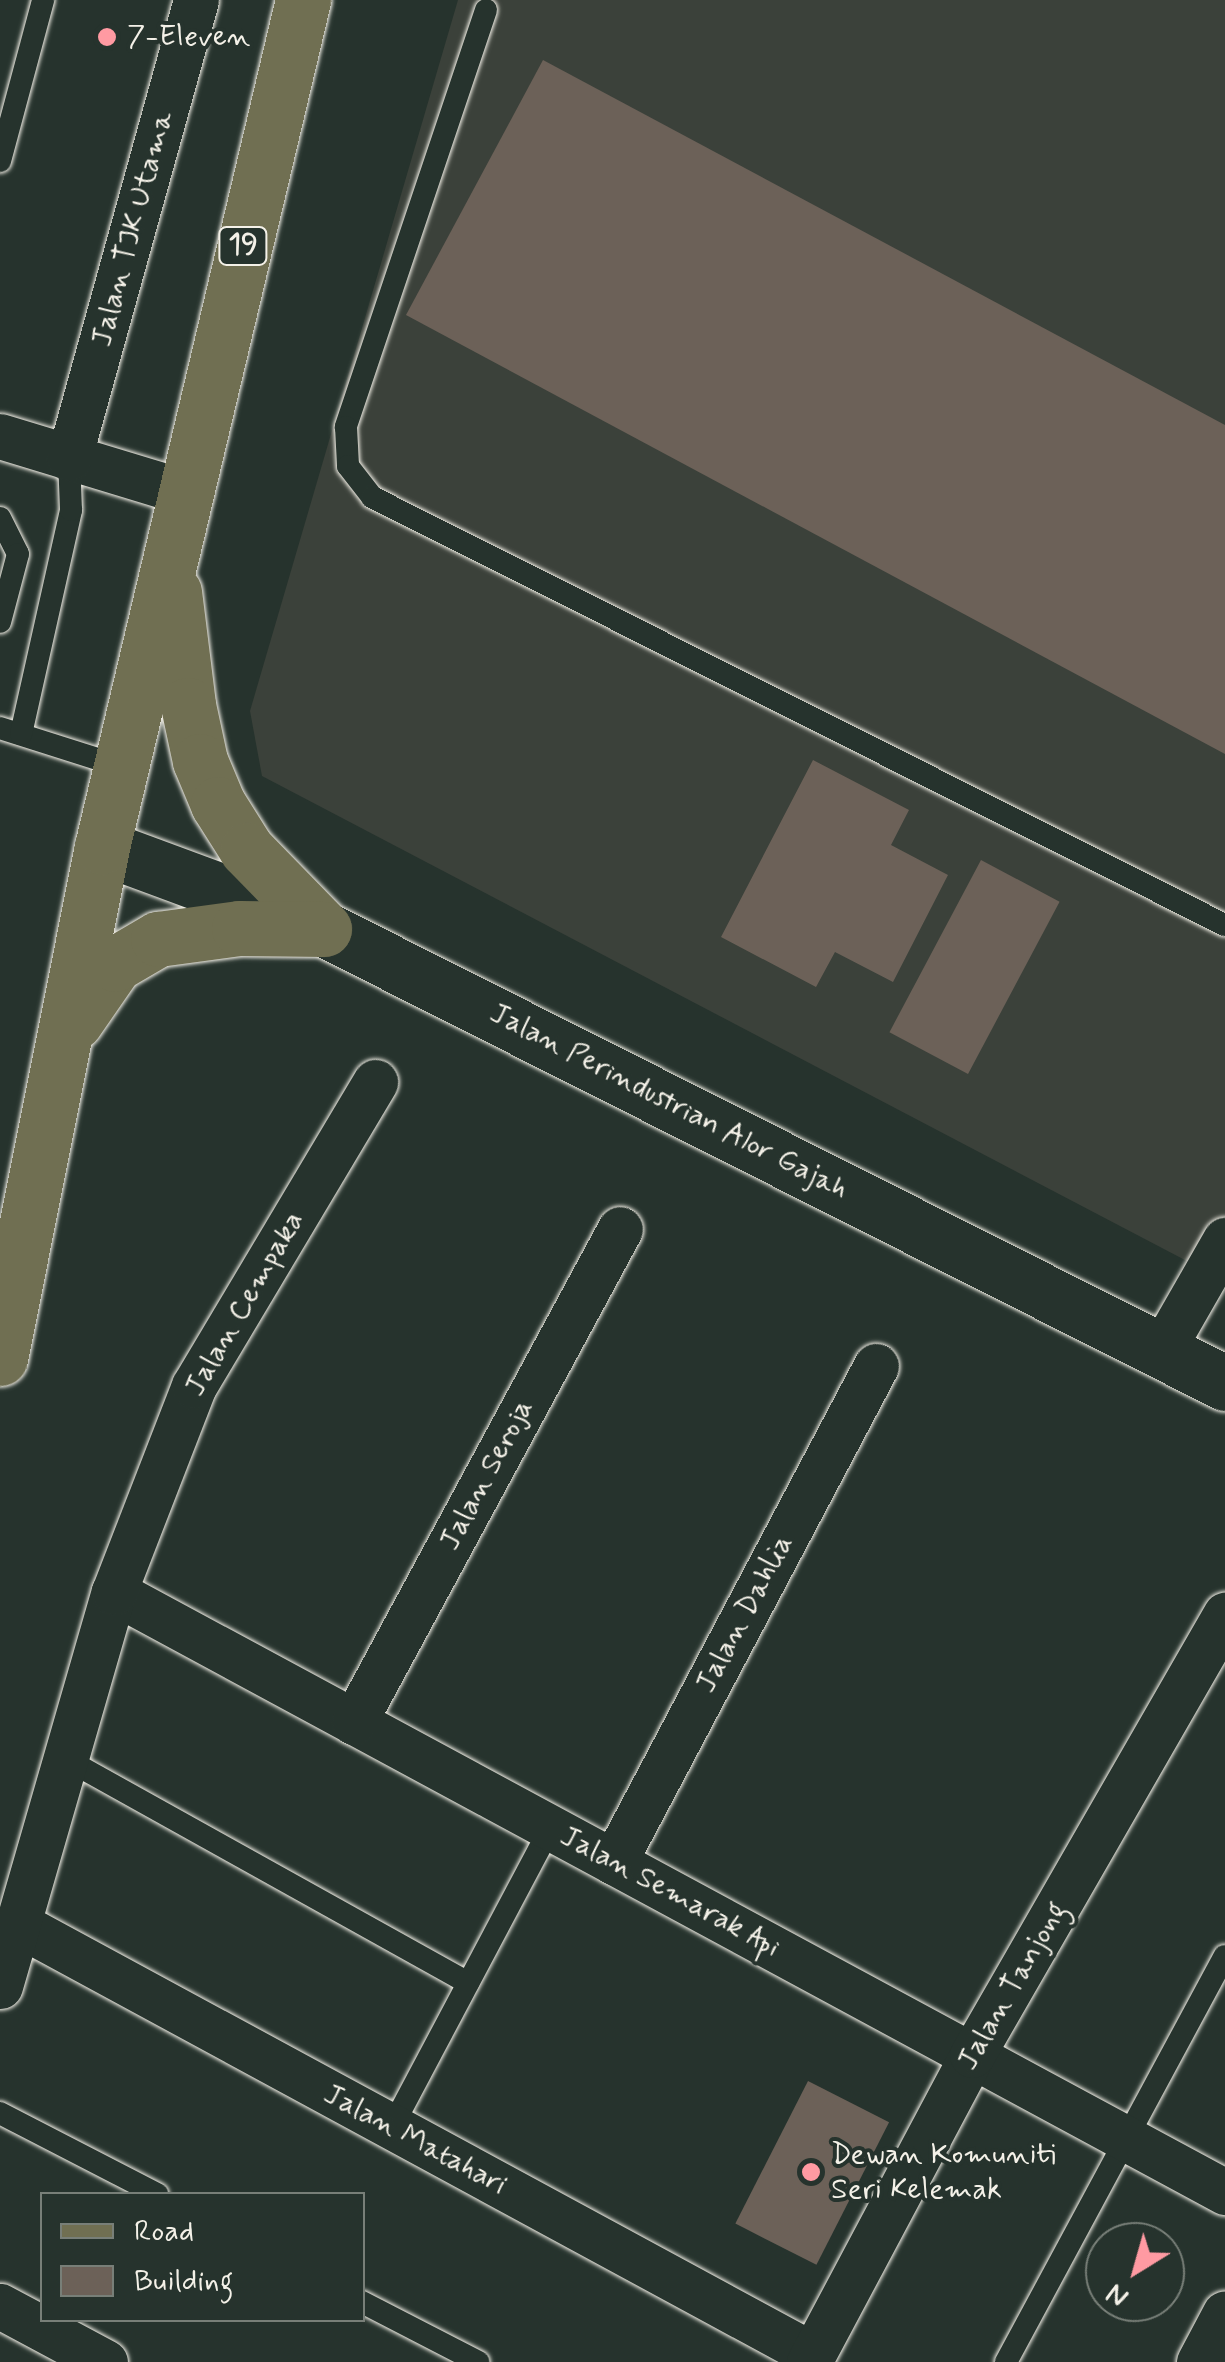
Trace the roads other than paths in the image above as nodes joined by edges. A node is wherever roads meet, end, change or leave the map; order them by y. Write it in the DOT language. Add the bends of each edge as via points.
graph roads {
  1 [pos="43,0"];
  2 [pos="196,0"];
  3 [pos="303,0"];
  4 [pos="486,10"];
  5 [pos="0,161"];
  6 [pos="0,436"];
  7 [pos="70,458"];
  8 [pos="184,492"];
  9 [pos="0,518"];
  10 [pos="170,546"];
  11 [pos="0,622"];
  12 [pos="10,731"];
  13 [pos="120,766"];
  14 [pos="102,847"];
  15 [pos="1225,925"];
  16 [pos="324,928"];
  17 [pos="62,1043"];
  18 [pos="375,1082"];
  19 [pos="620,1229"];
  20 [pos="1225,1240"];
  21 [pos="1162,1350"];
  22 [pos="0,1358"];
  23 [pos="876,1366"];
  24 [pos="1225,1383"];
  25 [pos="114,1592"];
  26 [pos="1225,1616"];
  27 [pos="1214,1659"];
  28 [pos="354,1722"];
  29 [pos="66,1758"];
  30 [pos="550,1827"];
  31 [pos="614,1862"];
  32 [pos="18,1924"];
  33 [pos="1225,1956"];
  34 [pos="468,1983"];
  35 [pos="0,1986"];
  36 [pos="972,2055"];
  37 [pos="0,2113"];
  38 [pos="392,2127"];
  39 [pos="1126,2139"];
  40 [pos="153,2192"];
  41 [pos="1225,2192"];
  42 [pos="365,2304"];
  43 [pos="0,2306"];
  44 [pos="1225,2313"];
  45 [pos="811,2359"];
  46 [pos="105,2362"];
  47 [pos="478,2362"];
  48 [pos="1006,2362"];
  49 [pos="1200,2362"];
  1 -- 5 [label="lane"];
  2 -- 7 [label="street, Jalan TJK Utama"];
  3 -- 8 [label="main road, 19"];
  4 -- 15 [label="lane" via="346,427 348,466 372,498"];
  6 -- 7 [label="street"];
  7 -- 8 [label="street"];
  7 -- 12 [label="lane" via="71,510"];
  8 -- 10 [label="main road, 19"];
  9 -- 11 [label="lane" via="18,554"];
  10 -- 13 [label="main road, 19"];
  10 -- 16 [label="main road" via="177,635 200,761 247,850"];
  12 -- 13 [label="lane"];
  13 -- 14 [label="main road, 19"];
  14 -- 16 [label="street, Jalan Perindustrian Alor Gajah"];
  14 -- 17 [label="main road, 19"];
  16 -- 17 [label="main road" via="239,928 158,939 115,964"];
  16 -- 21 [label="street, Jalan Perindustrian Alor Gajah"];
  17 -- 22 [label="main road, 19"];
  18 -- 25 [label="street, Jalan Cempaka" via="194,1386"];
  19 -- 28 [label="street, Jalan Seroja"];
  20 -- 21 [label="street"];
  21 -- 24 [label="street, Jalan Perindustrian Alor Gajah"];
  23 -- 31 [label="street, Jalan Dahlia"];
  25 -- 28 [label="street, Jalan Semarak Api"];
  25 -- 29 [label="street, Jalan Cempaka"];
  26 -- 27 [label="street, Jalan Tanjong"];
  27 -- 36 [label="street, Jalan Tanjong"];
  28 -- 30 [label="street, Jalan Semarak Api"];
  29 -- 32 [label="street, Jalan Cempaka"];
  29 -- 34 [label="lane"];
  30 -- 31 [label="street, Jalan Semarak Api"];
  30 -- 34 [label="lane"];
  31 -- 36 [label="street, Jalan Semarak Api"];
  32 -- 35 [label="street, Jalan Cempaka"];
  32 -- 38 [label="street, Jalan Matahari"];
  33 -- 39 [label="lane"];
  34 -- 38 [label="lane"];
  36 -- 39 [label="street, Jalan Semarak Api"];
  36 -- 45 [label="street, Jalan Tanjong"];
  37 -- 40 [label="lane"];
  38 -- 45 [label="street, Jalan Matahari"];
  39 -- 41 [label="street, Jalan Semarak Api"];
  39 -- 48 [label="lane"];
  42 -- 47 [label="lane"];
  43 -- 46 [label="street"];
  44 -- 49 [label="street"];
}
